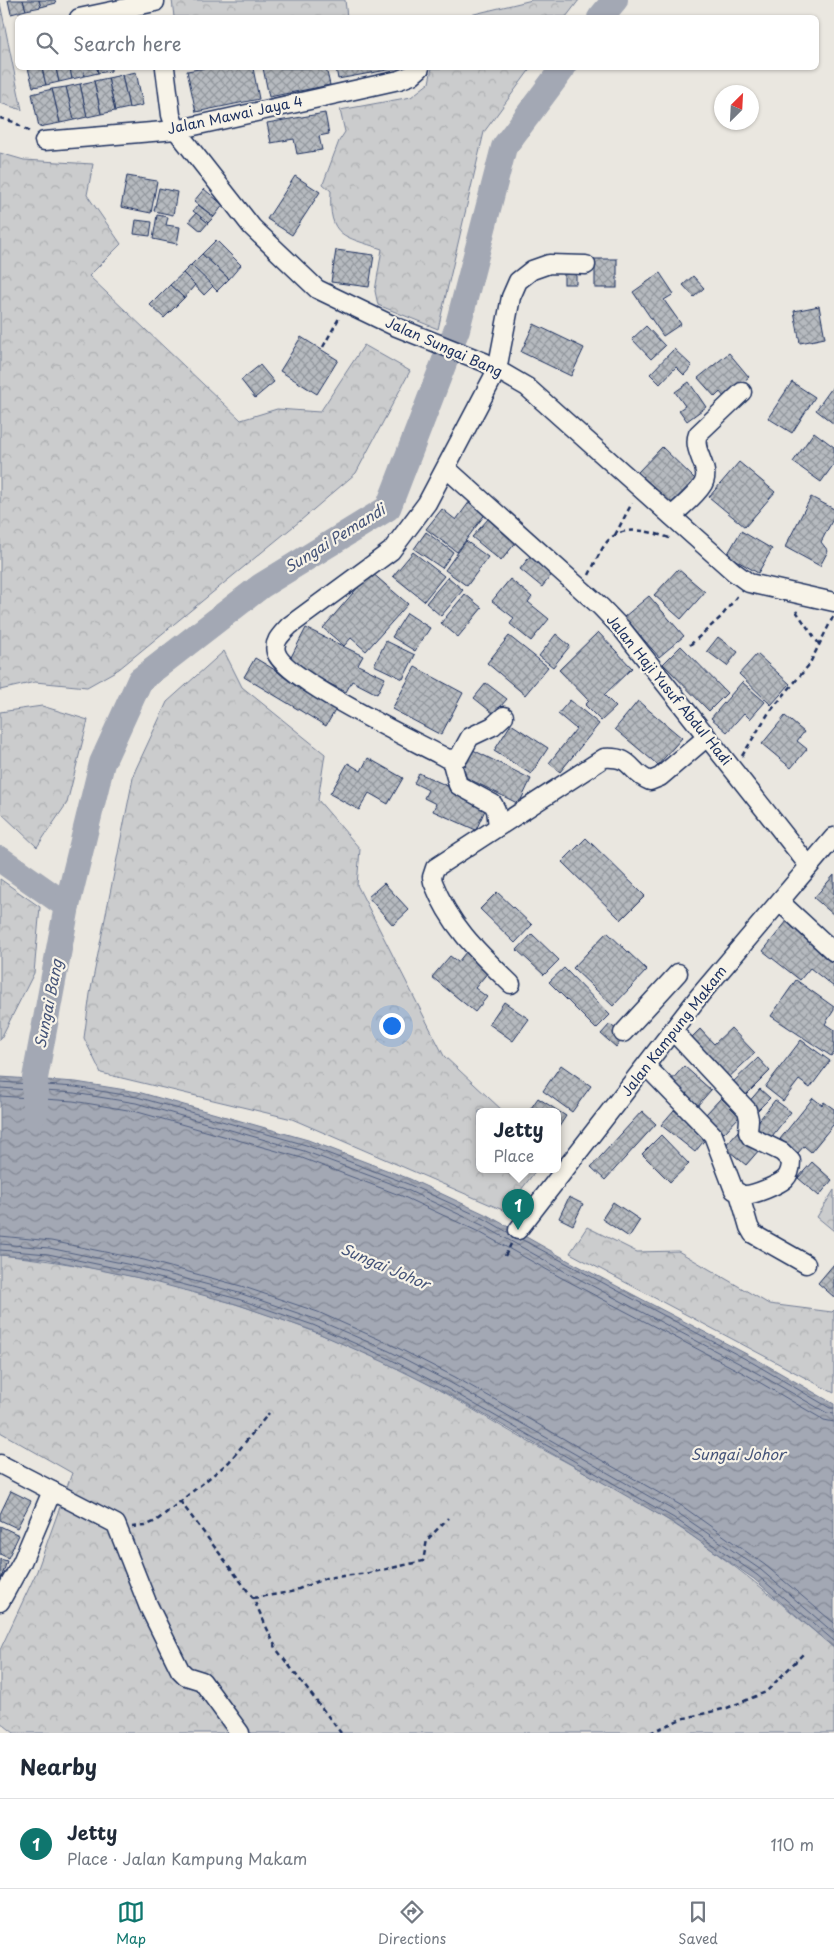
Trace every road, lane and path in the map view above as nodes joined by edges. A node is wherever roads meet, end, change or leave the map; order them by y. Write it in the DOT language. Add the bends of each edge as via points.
graph roads {
  1 [pos="156,6"];
  2 [pos="98,15"];
  3 [pos="164,70"];
  4 [pos="418,70"];
  5 [pos="0,118"];
  6 [pos="176,130"];
  7 [pos="44,141"];
  8 [pos="586,265"];
  9 [pos="347,303"];
  10 [pos="323,346"];
  11 [pos="490,366"];
  12 [pos="742,392"];
  13 [pos="446,468"];
  14 [pos="641,488"];
  15 [pos="672,516"];
  16 [pos="615,535"];
  17 [pos="675,540"];
  18 [pos="749,583"];
  19 [pos="582,589"];
  20 [pos="779,591"];
  21 [pos="834,602"];
  22 [pos="834,616"];
  23 [pos="820,644"];
  24 [pos="690,645"];
  25 [pos="504,716"];
  26 [pos="706,737"];
  27 [pos="451,759"];
  28 [pos="733,771"];
  29 [pos="498,826"];
  30 [pos="834,837"];
  31 [pos="810,866"];
  32 [pos="780,902"];
  33 [pos="834,952"];
  34 [pos="678,973"];
  35 [pos="511,984"];
  36 [pos="673,1030"];
  37 [pos="623,1033"];
  38 [pos="646,1066"];
  39 [pos="739,1193"];
  40 [pos="518,1230"];
  41 [pos="806,1264"];
  42 [pos="269,1413"];
  43 [pos="0,1464"];
  44 [pos="52,1491"];
  45 [pos="180,1501"];
  46 [pos="448,1518"];
  47 [pos="116,1524"];
  48 [pos="253,1598"];
  49 [pos="0,1602"];
  50 [pos="804,1653"];
  51 [pos="240,1733"];
  52 [pos="341,1733"];
  53 [pos="650,1733"];
  1 -- 2 [label="street"];
  3 -- 6 [label="street, Jalan Sungai Bang"];
  4 -- 6 [label="street, Jalan Mawai Jaya 4" via="398,80"];
  5 -- 7 [label="path" via="14,122"];
  6 -- 7 [label="street, Jalan Mawai Jaya 4"];
  6 -- 9 [label="street, Jalan Sungai Bang" via="252,228 317,289"];
  8 -- 11 [label="street" via="549,264 532,270 518,281"];
  9 -- 10 [label="path"];
  9 -- 11 [label="street, Jalan Sungai Bang"];
  11 -- 13 [label="street"];
  11 -- 14 [label="street, Jalan Sungai Bang" via="527,387"];
  12 -- 15 [label="street" via="698,434 695,444 705,479"];
  13 -- 19 [label="street, Jalan Haji Yusuf Abdul Hadi"];
  13 -- 27 [label="street" via="427,503 391,551 289,626 276,640 276,651 281,662 321,692"];
  14 -- 15 [label="street, Jalan Sungai Bang"];
  14 -- 16 [label="path"];
  15 -- 18 [label="street, Jalan Sungai Bang"];
  16 -- 17 [label="path" via="631,530"];
  16 -- 19 [label="path" via="605,545"];
  18 -- 20 [label="street, Jalan Sungai Bang"];
  18 -- 24 [label="path" via="721,617"];
  19 -- 26 [label="street, Jalan Haji Yusuf Abdul Hadi" via="622,629"];
  20 -- 21 [label="street, Jalan Sungai Bang"];
  20 -- 23 [label="path"];
  22 -- 23 [label="path"];
  23 -- 28 [label="path" via="809,665 768,714"];
  25 -- 27 [label="street" via="493,726 470,737 459,756"];
  26 -- 28 [label="street, Jalan Haji Yusuf Abdul Hadi"];
  26 -- 29 [label="street" via="660,777 650,781 642,778 627,762 604,758"];
  27 -- 29 [label="street" via="458,785 493,804"];
  28 -- 31 [label="street, Jalan Haji Yusuf Abdul Hadi"];
  29 -- 35 [label="street" via="440,864 432,877 439,898 468,942"];
  30 -- 31 [label="street, Jalan Kampung Makam"];
  31 -- 32 [label="street, Jalan Kampung Makam"];
  32 -- 33 [label="street"];
  32 -- 36 [label="street, Jalan Kampung Makam"];
  34 -- 37 [label="street"];
  36 -- 38 [label="street, Jalan Kampung Makam"];
  36 -- 39 [label="street" via="747,1110 751,1137 782,1152 791,1161 789,1174 784,1179 751,1194"];
  38 -- 39 [label="street" via="713,1135 731,1185"];
  38 -- 40 [label="street, Jalan Kampung Makam"];
  39 -- 41 [label="street" via="753,1234"];
  42 -- 45 [label="path" via="229,1462"];
  43 -- 44 [label="street"];
  44 -- 47 [label="street"];
  44 -- 49 [label="street" via="22,1562"];
  45 -- 47 [label="path" via="156,1521 144,1526"];
  45 -- 48 [label="path"];
  46 -- 48 [label="path" via="427,1540 423,1561 326,1578 290,1592"];
  47 -- 51 [label="street" via="148,1605 180,1670 186,1676 202,1681"];
  48 -- 52 [label="path" via="277,1650"];
  50 -- 53 [label="path" via="766,1692 727,1708 682,1719"];
}
